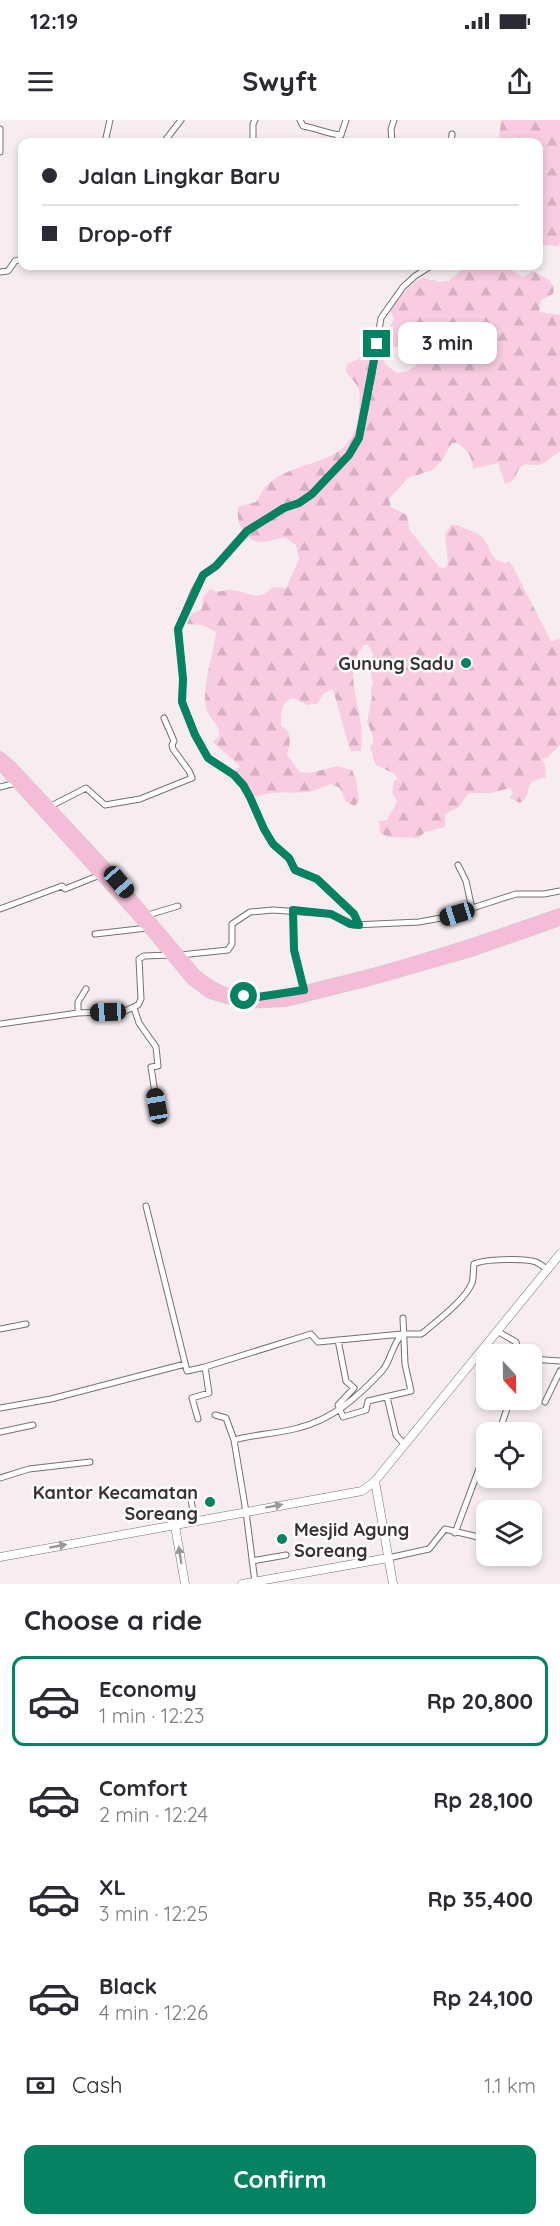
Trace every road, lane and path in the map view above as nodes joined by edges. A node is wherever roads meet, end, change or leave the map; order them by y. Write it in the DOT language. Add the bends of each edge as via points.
graph roads {
  1 [pos="110,120"];
  2 [pos="182,120"];
  3 [pos="255,120"];
  4 [pos="300,120"];
  5 [pos="346,120"];
  6 [pos="394,120"];
  7 [pos="0,129"];
  8 [pos="452,134"];
  9 [pos="341,135"];
  10 [pos="106,138"];
  11 [pos="167,138"];
  12 [pos="253,138"];
  13 [pos="338,138"];
  14 [pos="393,138"];
  15 [pos="452,138"];
  16 [pos="0,152"];
  17 [pos="18,261"];
  18 [pos="424,270"];
  19 [pos="0,272"];
  20 [pos="164,718"];
  21 [pos="0,756"];
  22 [pos="0,765"];
  23 [pos="17,783"];
  24 [pos="0,787"];
  25 [pos="49,807"];
  26 [pos="459,865"];
  27 [pos="100,875"];
  28 [pos="560,891"];
  29 [pos="178,906"];
  30 [pos="0,909"];
  31 [pos="472,909"];
  32 [pos="293,910"];
  33 [pos="560,913"];
  34 [pos="148,915"];
  35 [pos="560,921"];
  36 [pos="359,925"];
  37 [pos="148,928"];
  38 [pos="95,934"];
  39 [pos="175,955"];
  40 [pos="86,989"];
  41 [pos="304,990"];
  42 [pos="134,1008"];
  43 [pos="78,1013"];
  44 [pos="0,1024"];
  45 [pos="157,1106"];
  46 [pos="146,1206"];
  47 [pos="560,1254"];
  48 [pos="548,1270"];
  49 [pos="403,1318"];
  50 [pos="26,1324"];
  51 [pos="0,1329"];
  52 [pos="497,1331"];
  53 [pos="402,1337"];
  54 [pos="338,1340"];
  55 [pos="516,1344"];
  56 [pos="542,1359"];
  57 [pos="560,1360"];
  58 [pos="185,1364"];
  59 [pos="205,1367"];
  60 [pos="560,1371"];
  61 [pos="387,1397"];
  62 [pos="545,1402"];
  63 [pos="0,1407"];
  64 [pos="340,1408"];
  65 [pos="215,1415"];
  66 [pos="198,1419"];
  67 [pos="33,1425"];
  68 [pos="0,1432"];
  69 [pos="234,1440"];
  70 [pos="405,1444"];
  71 [pos="90,1462"];
  72 [pos="476,1477"];
  73 [pos="0,1478"];
  74 [pos="375,1481"];
  75 [pos="190,1494"];
  76 [pos="246,1512"];
  77 [pos="195,1522"];
  78 [pos="175,1526"];
  79 [pos="455,1533"];
  80 [pos="476,1537"];
  81 [pos="286,1555"];
  82 [pos="0,1557"];
  83 [pos="388,1558"];
  84 [pos="252,1561"];
  85 [pos="255,1582"];
  86 [pos="185,1584"];
  87 [pos="242,1584"];
  88 [pos="393,1584"];
  1 -- 10 [label="street"];
  2 -- 11 [label="street"];
  3 -- 12 [label="street"];
  4 -- 9 [label="street" via="303,126"];
  5 -- 9 [label="street"];
  6 -- 14 [label="street"];
  7 -- 16 [label="street"];
  8 -- 15 [label="street"];
  9 -- 13 [label="street"];
  17 -- 19 [label="street" via="8,271"];
  18 -- 36 [label="street" via="403,287 381,318 354,448 312,494 247,531 203,575 178,629 182,702 205,754 243,785 273,844 289,858 295,870 317,879 354,914"];
  20 -- 25 [label="street" via="174,741 173,749 192,778 130,802 105,805 86,788"];
  21 -- 25 [label="highway"];
  22 -- 23 [label="highway"];
  23 -- 24 [label="street"];
  23 -- 27 [label="highway"];
  25 -- 34 [label="highway"];
  26 -- 31 [label="street"];
  27 -- 30 [label="street"];
  27 -- 37 [label="highway"];
  28 -- 31 [label="street" via="516,894"];
  29 -- 34 [label="street"];
  31 -- 36 [label="street" via="419,922"];
  32 -- 36 [label="street" via="331,914"];
  32 -- 39 [label="street" via="250,912 232,924 232,944 228,950"];
  32 -- 41 [label="street" via="294,950"];
  33 -- 41 [label="highway" via="466,946"];
  34 -- 39 [label="highway"];
  35 -- 39 [label="highway" via="366,982 260,1005 210,994 192,981"];
  37 -- 38 [label="street"];
  37 -- 39 [label="highway"];
  39 -- 41 [label="highway" via="202,979 228,993 258,997"];
  39 -- 42 [label="street" via="139,959 141,999"];
  40 -- 43 [label="street" via="78,1002"];
  42 -- 43 [label="street"];
  42 -- 45 [label="street" via="139,1023 156,1047 158,1066 151,1067"];
  43 -- 44 [label="street"];
  46 -- 58 [label="street"];
  47 -- 48 [label="main road"];
  48 -- 52 [label="main road"];
  48 -- 53 [label="street" via="536,1262 477,1262 471,1285 443,1316 421,1334"];
  49 -- 53 [label="street"];
  50 -- 51 [label="street"];
  52 -- 55 [label="street"];
  52 -- 70 [label="main road"];
  53 -- 54 [label="street"];
  53 -- 61 [label="street" via="412,1389"];
  53 -- 64 [label="street" via="392,1347 384,1368"];
  54 -- 59 [label="street" via="318,1342 312,1334 307,1335"];
  54 -- 64 [label="street" via="346,1381 354,1388 340,1402"];
  56 -- 57 [label="street"];
  58 -- 59 [label="street" via="188,1372"];
  58 -- 63 [label="street" via="51,1399"];
  59 -- 66 [label="street" via="209,1393 192,1398"];
  60 -- 62 [label="street"];
  61 -- 64 [label="street" via="368,1401 366,1410 345,1417"];
  61 -- 70 [label="street" via="396,1435"];
  64 -- 69 [label="street" via="301,1428"];
  65 -- 69 [label="street" via="226,1418"];
  67 -- 68 [label="street"];
  69 -- 76 [label="street"];
  70 -- 74 [label="main road"];
  71 -- 73 [label="street" via="29,1469"];
  72 -- 79 [label="street"];
  76 -- 74 [label="main road, one-way" via="354,1493"];
  74 -- 83 [label="main road"];
  75 -- 77 [label="street"];
  76 -- 77 [label="main road"];
  76 -- 84 [label="street"];
  77 -- 78 [label="main road"];
  82 -- 78 [label="main road, one-way"];
  86 -- 78 [label="main road, one-way"];
  79 -- 80 [label="street"];
  79 -- 83 [label="street" via="445,1529 429,1549"];
  81 -- 84 [label="street"];
  83 -- 85 [label="main road"];
  83 -- 88 [label="main road"];
  84 -- 85 [label="street"];
  85 -- 87 [label="main road"];
}
